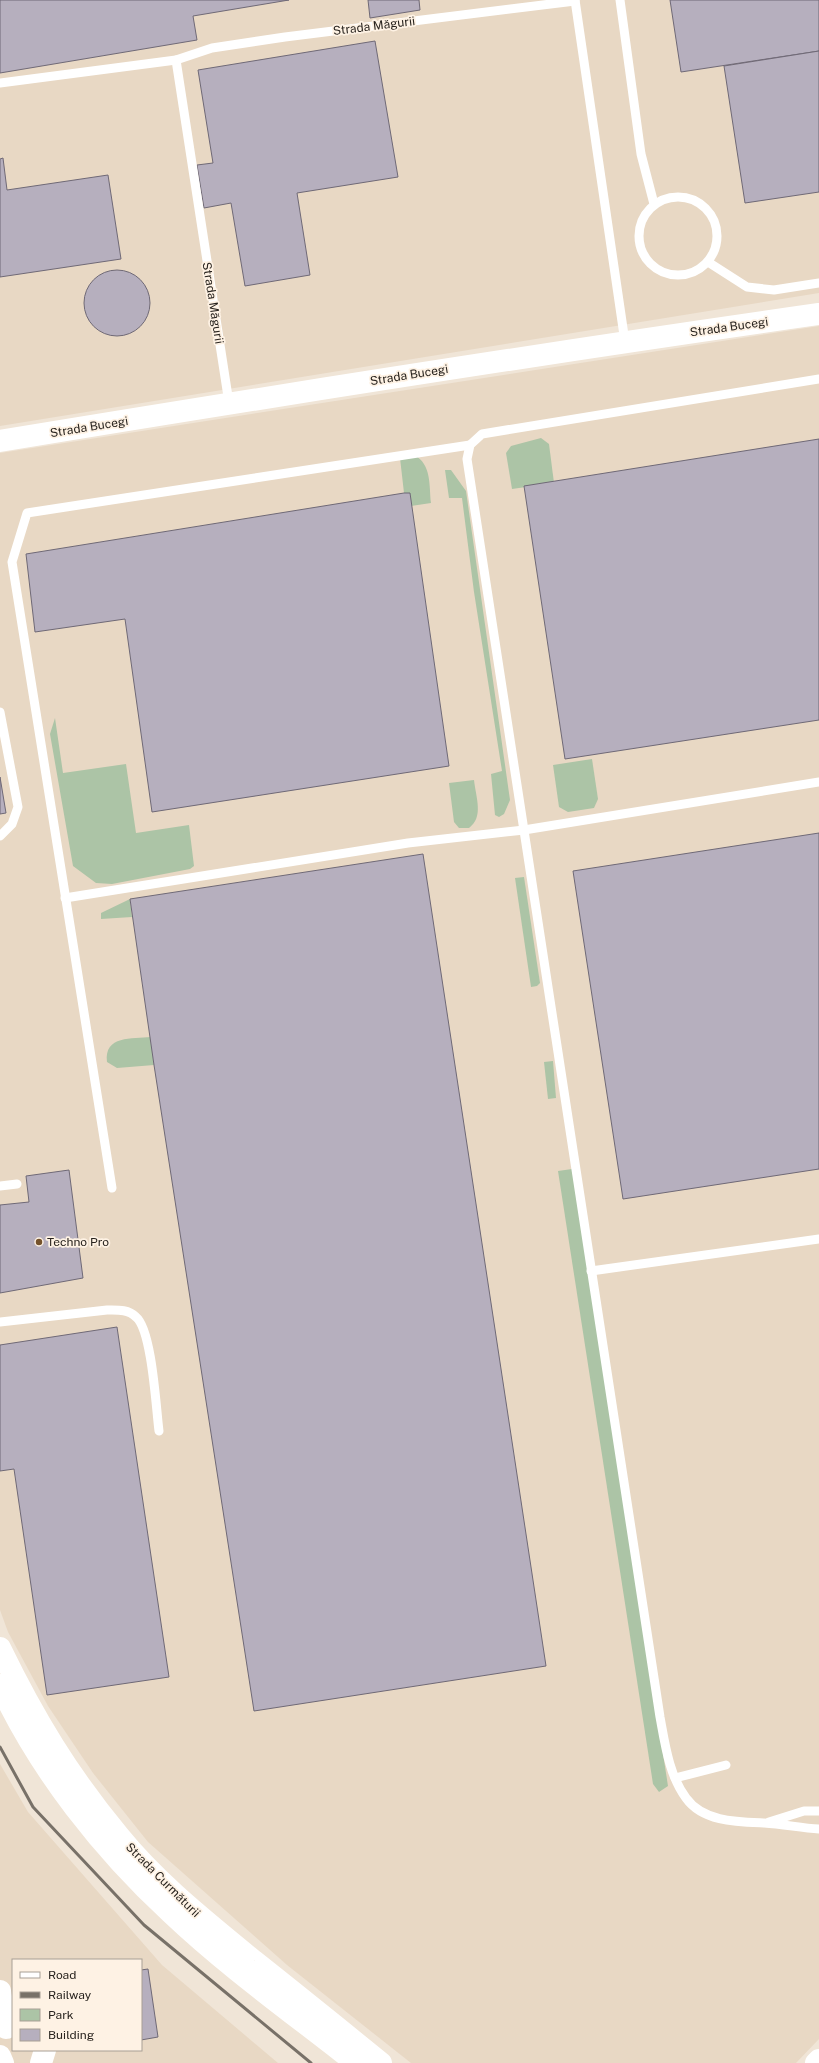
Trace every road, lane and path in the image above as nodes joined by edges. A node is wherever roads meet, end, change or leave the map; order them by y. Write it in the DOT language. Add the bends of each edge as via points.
graph roads {
  1 [pos="575,0"];
  2 [pos="620,0"];
  3 [pos="176,60"];
  4 [pos="0,84"];
  5 [pos="654,204"];
  6 [pos="708,262"];
  7 [pos="819,283"];
  8 [pos="819,314"];
  9 [pos="625,342"];
  10 [pos="819,380"];
  11 [pos="229,403"];
  12 [pos="0,441"];
  13 [pos="470,445"];
  14 [pos="0,712"];
  15 [pos="819,782"];
  16 [pos="524,830"];
  17 [pos="0,836"];
  18 [pos="65,898"];
  19 [pos="17,1184"];
  20 [pos="0,1186"];
  21 [pos="112,1188"];
  22 [pos="819,1239"];
  23 [pos="591,1271"];
  24 [pos="0,1322"];
  25 [pos="159,1431"];
  26 [pos="0,1648"];
  27 [pos="0,1685"];
  28 [pos="726,1765"];
  29 [pos="675,1778"];
  30 [pos="819,1811"];
  31 [pos="764,1823"];
  32 [pos="819,1829"];
  33 [pos="0,1991"];
  34 [pos="6,2031"];
  35 [pos="46,2051"];
  36 [pos="0,2056"];
  37 [pos="819,2060"];
  38 [pos="2,2063"];
  39 [pos="41,2063"];
  40 [pos="356,2063"];
  41 [pos="382,2063"];
  42 [pos="816,2063"];
  1 -- 3 [label="lane, Strada Măgurii" via="212,48"];
  1 -- 9 [label="lane"];
  2 -- 5 [label="lane" via="641,154"];
  3 -- 4 [label="lane, Strada Măgurii"];
  3 -- 11 [label="lane, Strada Măgurii"];
  5 -- 6 [label="lane" via="678,196 691,198 702,204 711,214 718,239"];
  5 -- 6 [label="lane" via="645,213 638,239 641,251 648,262 659,271 672,275 691,273"];
  6 -- 7 [label="lane" via="747,287 774,290"];
  8 -- 9 [label="main road, Strada Bucegi"];
  9 -- 11 [label="main road, Strada Bucegi"];
  10 -- 13 [label="lane" via="482,434"];
  11 -- 12 [label="main road, Strada Bucegi"];
  13 -- 16 [label="lane" via="467,459"];
  13 -- 18 [label="lane" via="27,513 12,562"];
  14 -- 17 [label="lane" via="18,807 12,824"];
  15 -- 16 [label="lane"];
  16 -- 18 [label="lane" via="408,843"];
  16 -- 23 [label="lane"];
  18 -- 21 [label="lane"];
  19 -- 20 [label="lane"];
  22 -- 23 [label="lane"];
  23 -- 29 [label="lane" via="660,1717 668,1760"];
  24 -- 25 [label="lane" via="107,1310 123,1310 136,1316 148,1341"];
  26 -- 41 [label="main road, Strada Curmăturii" via="21,1692 54,1749 120,1837 157,1877 203,1920"];
  27 -- 40 [label="main road, Strada Curmăturii" via="27,1738 68,1798 148,1891 201,1940"];
  28 -- 29 [label="lane"];
  29 -- 31 [label="lane" via="686,1799 709,1815 745,1824"];
  30 -- 31 [label="lane" via="804,1812"];
  31 -- 32 [label="lane"];
  33 -- 34 [label="main road"];
  35 -- 39 [label="main road"];
  36 -- 38 [label="main road"];
  37 -- 42 [label="main road"];
}
